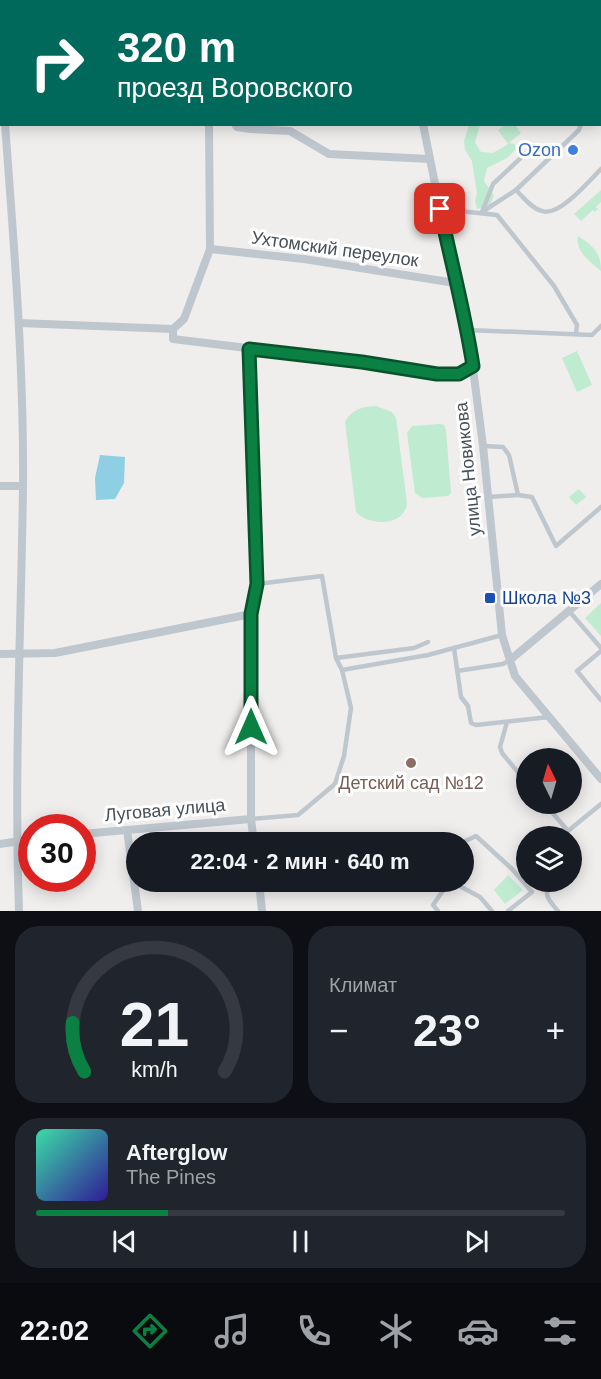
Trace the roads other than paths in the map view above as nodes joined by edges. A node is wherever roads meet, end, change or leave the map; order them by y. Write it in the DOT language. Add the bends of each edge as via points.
graph roads {
  1 [pos="5,126"];
  2 [pos="208,126"];
  3 [pos="236,126"];
  4 [pos="423,126"];
  5 [pos="580,126"];
  6 [pos="526,153"];
  7 [pos="430,159"];
  8 [pos="601,169"];
  9 [pos="516,190"];
  10 [pos="440,209"];
  11 [pos="482,212"];
  12 [pos="210,249"];
  13 [pos="455,283"];
  14 [pos="19,323"];
  15 [pos="601,326"];
  16 [pos="173,329"];
  17 [pos="468,330"];
  18 [pos="576,334"];
  19 [pos="249,349"];
  20 [pos="473,366"];
  21 [pos="483,446"];
  22 [pos="0,486"];
  23 [pos="23,486"];
  24 [pos="518,495"];
  25 [pos="488,496"];
  26 [pos="601,507"];
  27 [pos="257,584"];
  28 [pos="601,584"];
  29 [pos="569,611"];
  30 [pos="251,614"];
  31 [pos="502,635"];
  32 [pos="428,642"];
  33 [pos="454,648"];
  34 [pos="601,650"];
  35 [pos="0,654"];
  36 [pos="19,655"];
  37 [pos="336,657"];
  38 [pos="510,660"];
  39 [pos="342,669"];
  40 [pos="457,671"];
  41 [pos="601,700"];
  42 [pos="549,717"];
  43 [pos="507,722"];
  44 [pos="516,770"];
  45 [pos="601,779"];
  46 [pos="601,804"];
  47 [pos="553,814"];
  48 [pos="251,819"];
  49 [pos="563,826"];
  50 [pos="574,826"];
  51 [pos="127,830"];
  52 [pos="253,832"];
  53 [pos="96,833"];
  54 [pos="474,837"];
  55 [pos="17,841"];
  56 [pos="0,844"];
  57 [pos="260,892"];
  58 [pos="443,892"];
  59 [pos="470,892"];
  60 [pos="546,892"];
  61 [pos="19,911"];
  62 [pos="138,911"];
  63 [pos="262,911"];
  64 [pos="438,911"];
  65 [pos="492,911"];
  66 [pos="508,911"];
  67 [pos="558,911"];
  1 -- 14 [label="street"];
  2 -- 12 [label="street"];
  3 -- 7 [label="street" via="290,131 329,154"];
  4 -- 7 [label="street, улица Новикова"];
  5 -- 9 [label="lane"];
  6 -- 11 [label="lane" via="493,184"];
  7 -- 10 [label="street, улица Новикова"];
  8 -- 9 [label="lane" via="552,212 541,211"];
  9 -- 11 [label="lane"];
  10 -- 11 [label="lane"];
  10 -- 13 [label="street, улица Новикова"];
  11 -- 18 [label="lane" via="497,215 554,286 577,325"];
  12 -- 13 [label="street, Ухтомский переулок" via="304,259"];
  12 -- 16 [label="street" via="184,319"];
  13 -- 17 [label="street, улица Новикова"];
  14 -- 16 [label="street"];
  14 -- 23 [label="street"];
  15 -- 18 [label="lane" via="592,335"];
  16 -- 19 [label="street" via="173,339"];
  17 -- 18 [label="lane"];
  17 -- 20 [label="street, улица Новикова"];
  19 -- 20 [label="street" via="437,374 459,374"];
  19 -- 27 [label="street"];
  20 -- 21 [label="street, улица Новикова"];
  21 -- 24 [label="lane" via="503,447 509,455"];
  21 -- 25 [label="street, улица Новикова"];
  22 -- 23 [label="street"];
  23 -- 36 [label="street"];
  24 -- 25 [label="lane"];
  24 -- 26 [label="lane" via="532,497 556,546"];
  25 -- 31 [label="street, улица Новикова"];
  27 -- 30 [label="street"];
  27 -- 37 [label="lane" via="322,576"];
  28 -- 29 [label="street"];
  29 -- 34 [label="lane"];
  29 -- 38 [label="street"];
  30 -- 36 [label="street" via="55,653"];
  30 -- 48 [label="street"];
  31 -- 33 [label="lane"];
  31 -- 38 [label="street, улица Новикова"];
  32 -- 37 [label="lane" via="414,648"];
  33 -- 39 [label="lane"];
  33 -- 40 [label="lane"];
  34 -- 41 [label="lane" via="577,671"];
  35 -- 36 [label="street"];
  36 -- 55 [label="street"];
  37 -- 39 [label="lane"];
  38 -- 40 [label="lane"];
  38 -- 42 [label="street, улица Новикова" via="515,676"];
  39 -- 48 [label="lane" via="351,708 344,756 335,784 298,815"];
  40 -- 43 [label="lane" via="471,723"];
  42 -- 43 [label="lane"];
  42 -- 45 [label="street, улица Новикова"];
  43 -- 44 [label="lane" via="500,747"];
  46 -- 50 [label="lane"];
  47 -- 49 [label="lane"];
  48 -- 51 [label="street, Луговая улица"];
  48 -- 52 [label="street"];
  51 -- 53 [label="street, Луговая улица"];
  51 -- 62 [label="street"];
  54 -- 66 [label="lane" via="532,892"];
  55 -- 56 [label="street"];
  55 -- 61 [label="street"];
  57 -- 63 [label="street"];
  58 -- 64 [label="lane" via="433,904"];
  59 -- 65 [label="lane"];
  60 -- 67 [label="lane"];
}
